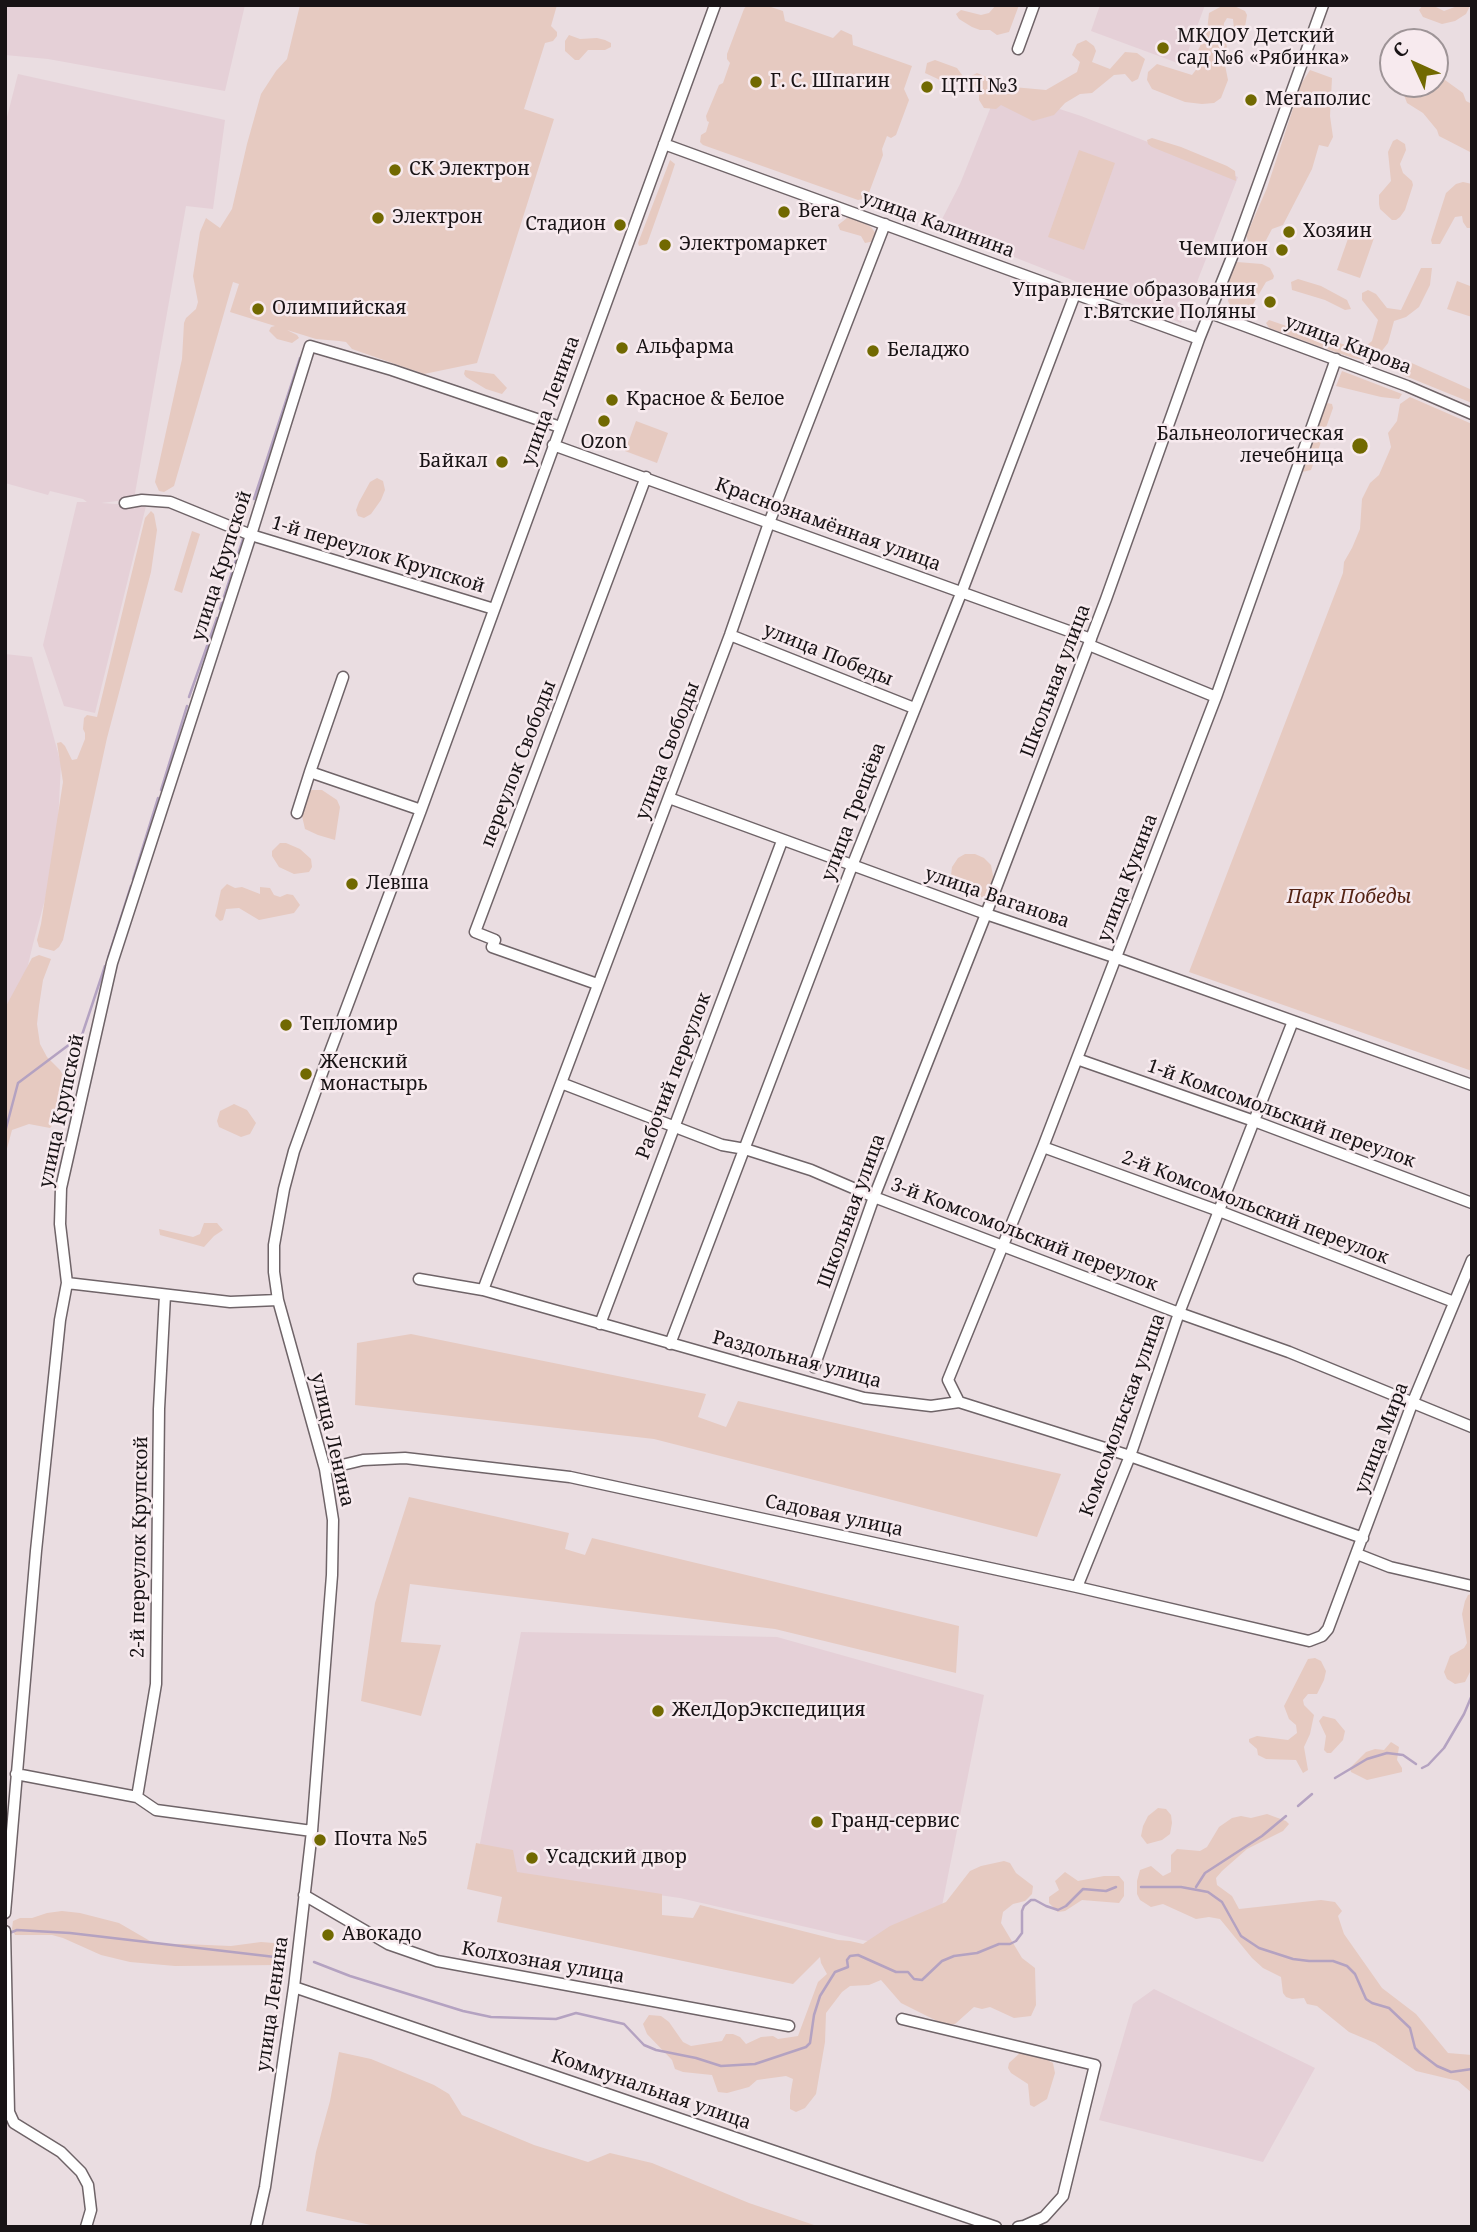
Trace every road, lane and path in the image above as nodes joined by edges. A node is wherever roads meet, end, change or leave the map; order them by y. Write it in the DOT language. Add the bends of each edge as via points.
graph roads {
  1 [pos="715,5"];
  2 [pos="1034,5"];
  3 [pos="1323,5"];
  4 [pos="1018,49"];
  5 [pos="664,144"];
  6 [pos="885,224"];
  7 [pos="1075,294"];
  8 [pos="1210,313"];
  9 [pos="1199,339"];
  10 [pos="1336,359"];
  11 [pos="1472,414"];
  12 [pos="560,427"];
  13 [pos="554,445"];
  14 [pos="646,477"];
  15 [pos="125,503"];
  16 [pos="769,523"];
  17 [pos="251,534"];
  18 [pos="962,592"];
  19 [pos="494,609"];
  20 [pos="730,635"];
  21 [pos="1090,642"];
  22 [pos="343,677"];
  23 [pos="1216,697"];
  24 [pos="914,708"];
  25 [pos="310,772"];
  26 [pos="669,798"];
  27 [pos="421,810"];
  28 [pos="297,813"];
  29 [pos="782,841"];
  30 [pos="852,866"];
  31 [pos="986,914"];
  32 [pos="1117,958"];
  33 [pos="597,984"];
  34 [pos="1293,1021"];
  35 [pos="1077,1059"];
  36 [pos="561,1083"];
  37 [pos="1472,1086"];
  38 [pos="1255,1121"];
  39 [pos="674,1126"];
  40 [pos="1043,1147"];
  41 [pos="745,1149"];
  42 [pos="874,1197"];
  43 [pos="1472,1203"];
  44 [pos="1219,1212"];
  45 [pos="1004,1246"];
  46 [pos="1472,1259"];
  47 [pos="419,1279"];
  48 [pos="67,1283"];
  49 [pos="483,1290"];
  50 [pos="165,1295"];
  51 [pos="278,1300"];
  52 [pos="1454,1302"];
  53 [pos="1179,1313"];
  54 [pos="600,1324"];
  55 [pos="670,1344"];
  56 [pos="814,1367"];
  57 [pos="959,1402"];
  58 [pos="1412,1404"];
  59 [pos="1471,1426"];
  60 [pos="1130,1456"];
  61 [pos="325,1469"];
  62 [pos="1363,1538"];
  63 [pos="1357,1554"];
  64 [pos="1472,1586"];
  65 [pos="1077,1587"];
  66 [pos="1328,1629"];
  67 [pos="16,1774"];
  68 [pos="137,1797"];
  69 [pos="312,1831"];
  70 [pos="304,1895"];
  71 [pos="5,1913"];
  72 [pos="5,1931"];
  73 [pos="7,1943"];
  74 [pos="294,1987"];
  75 [pos="902,2019"];
  76 [pos="789,2026"];
  77 [pos="86,2227"];
  78 [pos="256,2227"];
  79 [pos="996,2227"];
  80 [pos="1018,2227"];
  1 -- 5 [label="street, улица Ленина"];
  2 -- 4 [label="street"];
  3 -- 8 [label="street, Школьная улица"];
  5 -- 6 [label="street, улица Калинина"];
  5 -- 12 [label="street, улица Ленина"];
  6 -- 7 [label="street, улица Калинина"];
  6 -- 16 [label="street, улица Свободы"];
  7 -- 9 [label="street, улица Калинина"];
  7 -- 18 [label="street, улица Трещёва"];
  8 -- 9 [label="street, Школьная улица"];
  8 -- 10 [label="street, улица Кирова"];
  9 -- 21 [label="street, Школьная улица"];
  10 -- 11 [label="street, улица Кирова"];
  10 -- 23 [label="street, улица Кукина"];
  12 -- 13 [label="street, улица Ленина"];
  12 -- 17 [label="street, улица Крупской" via="310,346"];
  13 -- 14 [label="street, Краснознамённая улица"];
  13 -- 19 [label="street, улица Ленина"];
  14 -- 16 [label="street, Краснознамённая улица"];
  14 -- 33 [label="street, переулок Свободы" via="475,932 495,940 492,947"];
  15 -- 17 [label="street, 1-й переулок Крупской" via="170,502"];
  16 -- 18 [label="street, Краснознамённая улица"];
  16 -- 20 [label="street, улица Свободы"];
  17 -- 19 [label="street, 1-й переулок Крупской"];
  17 -- 48 [label="street, улица Крупской" via="112,963 61,1188"];
  18 -- 21 [label="street, Краснознамённая улица"];
  18 -- 24 [label="street, улица Трещёва"];
  19 -- 27 [label="street, улица Ленина"];
  20 -- 24 [label="street, улица Победы"];
  20 -- 26 [label="street, улица Свободы"];
  21 -- 23 [label="street, Краснознамённая улица"];
  21 -- 31 [label="street, Школьная улица"];
  22 -- 25 [label="street"];
  23 -- 32 [label="street, улица Кукина"];
  24 -- 30 [label="street, улица Трещёва"];
  25 -- 27 [label="street"];
  25 -- 28 [label="street"];
  26 -- 29 [label="street, улица Ваганова"];
  26 -- 33 [label="street, улица Свободы"];
  27 -- 51 [label="street, улица Ленина" via="294,1152 274,1245"];
  29 -- 30 [label="street, улица Ваганова"];
  29 -- 39 [label="street, Рабочий переулок"];
  30 -- 31 [label="street, улица Ваганова"];
  30 -- 41 [label="street, улица Трещёва"];
  31 -- 32 [label="street, улица Ваганова"];
  31 -- 42 [label="street, Школьная улица"];
  32 -- 34 [label="street, улица Ваганова"];
  32 -- 35 [label="street, улица Кукина"];
  33 -- 36 [label="street, улица Свободы"];
  34 -- 37 [label="street, улица Ваганова"];
  34 -- 38 [label="street, Комсомольская улица"];
  35 -- 38 [label="street, 1-й Комсомольский переулок"];
  35 -- 40 [label="street, улица Кукина"];
  36 -- 39 [label="street, 3-й Комсомольский переулок"];
  36 -- 49 [label="street, улица Свободы"];
  38 -- 43 [label="street, 1-й Комсомольский переулок"];
  38 -- 44 [label="street, Комсомольская улица"];
  39 -- 41 [label="street, 3-й Комсомольский переулок"];
  39 -- 54 [label="street, Рабочий переулок"];
  40 -- 44 [label="street, 2-й Комсомольский переулок"];
  40 -- 45 [label="street, улица Кукина"];
  41 -- 42 [label="street, 3-й Комсомольский переулок"];
  41 -- 55 [label="street, улица Трещёва"];
  42 -- 45 [label="street, 3-й Комсомольский переулок"];
  42 -- 56 [label="street, Школьная улица"];
  44 -- 52 [label="street, 2-й Комсомольский переулок"];
  44 -- 53 [label="street, Комсомольская улица"];
  45 -- 53 [label="street, 3-й Комсомольский переулок"];
  45 -- 57 [label="street, улица Кукина" via="948,1380"];
  46 -- 52 [label="street, улица Мира"];
  47 -- 49 [label="street, Раздольная улица"];
  48 -- 50 [label="street"];
  48 -- 67 [label="street, улица Крупской"];
  49 -- 54 [label="street, Раздольная улица"];
  50 -- 51 [label="street" via="230,1302"];
  50 -- 68 [label="street, 2-й переулок Крупской" via="156,1684"];
  51 -- 61 [label="street, улица Ленина"];
  52 -- 58 [label="street, улица Мира"];
  53 -- 58 [label="street, 3-й Комсомольский переулок" via="1289,1352"];
  53 -- 60 [label="street, Комсомольская улица"];
  54 -- 55 [label="street, Раздольная улица"];
  55 -- 57 [label="street, Раздольная улица" via="864,1398 931,1406"];
  57 -- 60 [label="street, Раздольная улица"];
  58 -- 59 [label="street, 3-й Комсомольский переулок"];
  58 -- 62 [label="street, улица Мира"];
  60 -- 62 [label="street, Раздольная улица"];
  60 -- 65 [label="street, Комсомольская улица"];
  61 -- 65 [label="street, Садовая улица" via="363,1460 405,1458 570,1476"];
  61 -- 69 [label="street, улица Ленина" via="333,1520"];
  62 -- 63 [label="street, улица Мира"];
  63 -- 64 [label="street" via="1390,1567"];
  63 -- 66 [label="street, улица Мира"];
  65 -- 66 [label="street, Садовая улица" via="1303,1642 1317,1639"];
  67 -- 68 [label="street"];
  67 -- 71 [label="street, улица Крупской"];
  68 -- 69 [label="street" via="156,1810"];
  69 -- 70 [label="street, улица Ленина"];
  70 -- 74 [label="street, улица Ленина"];
  70 -- 76 [label="street, Колхозная улица" via="388,1944 437,1961"];
  72 -- 73 [label="street"];
  73 -- 77 [label="street" via="9,2112 14,2123 61,2152 82,2172 91,2210"];
  74 -- 78 [label="street, улица Ленина"];
  74 -- 79 [label="street, Коммунальная улица"];
  75 -- 80 [label="street" via="1095,2065 1063,2196 1044,2217"];
}
